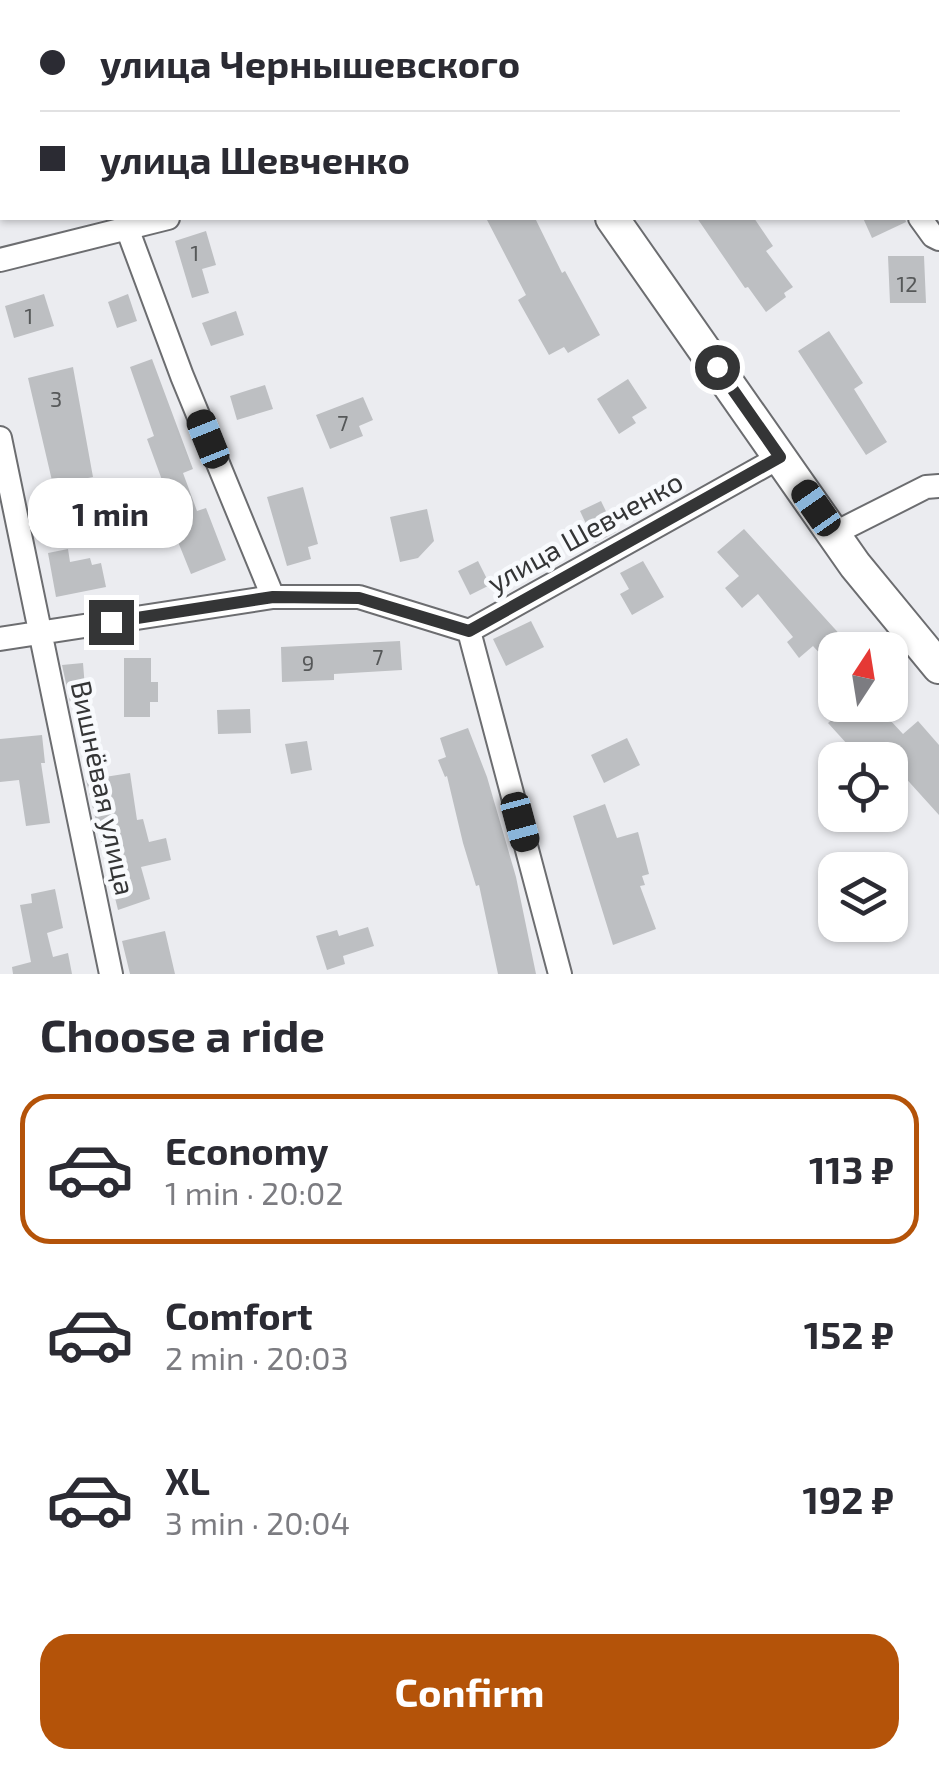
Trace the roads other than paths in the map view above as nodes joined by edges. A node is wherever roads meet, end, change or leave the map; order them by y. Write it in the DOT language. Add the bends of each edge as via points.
graph roads {
  1 [pos="160,220"];
  2 [pos="613,220"];
  3 [pos="921,220"];
  4 [pos="126,228"];
  5 [pos="939,239"];
  6 [pos="0,260"];
  7 [pos="0,438"];
  8 [pos="780,457"];
  9 [pos="939,486"];
  10 [pos="834,534"];
  11 [pos="273,597"];
  12 [pos="469,631"];
  13 [pos="40,634"];
  14 [pos="0,639"];
  15 [pos="939,667"];
  16 [pos="111,974"];
  17 [pos="560,974"];
  1 -- 4 [label="street"];
  2 -- 8 [label="street"];
  3 -- 5 [label="street"];
  4 -- 6 [label="street"];
  4 -- 11 [label="street"];
  7 -- 13 [label="street, Вишнёвая улица"];
  8 -- 10 [label="street"];
  8 -- 12 [label="street, улица Шевченко"];
  9 -- 10 [label="street"];
  10 -- 15 [label="street"];
  11 -- 12 [label="street" via="359,598"];
  11 -- 13 [label="street"];
  12 -- 17 [label="street"];
  13 -- 14 [label="street"];
  13 -- 16 [label="street, Вишнёвая улица"];
}
